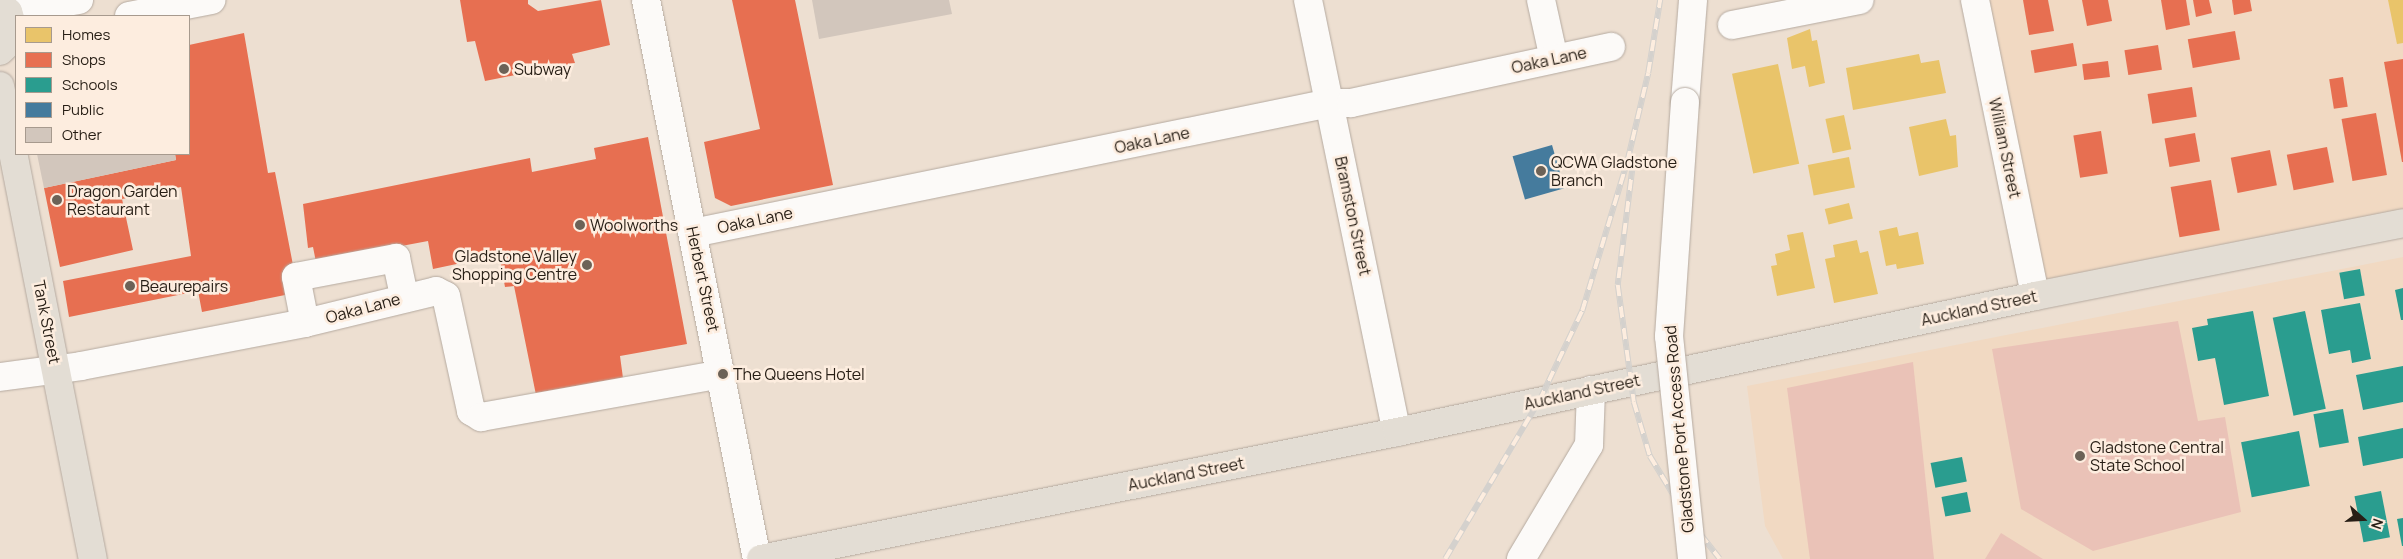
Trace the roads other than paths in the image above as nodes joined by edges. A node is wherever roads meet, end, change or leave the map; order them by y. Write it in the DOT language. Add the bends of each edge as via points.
graph roads {
  1 [pos="79,0"];
  2 [pos="212,0"];
  3 [pos="646,0"];
  4 [pos="1308,0"];
  5 [pos="1542,0"];
  6 [pos="1693,0"];
  7 [pos="1860,0"];
  8 [pos="1975,0"];
  9 [pos="4,9"];
  10 [pos="134,15"];
  11 [pos="1732,25"];
  12 [pos="9,44"];
  13 [pos="1611,47"];
  14 [pos="1554,59"];
  15 [pos="0,86"];
  16 [pos="1330,103"];
  17 [pos="2403,223"];
  18 [pos="693,233"];
  19 [pos="2035,296"];
  20 [pos="404,297"];
  21 [pos="298,325"];
  22 [pos="57,369"];
  23 [pos="722,374"];
  24 [pos="0,378"];
  25 [pos="1590,390"];
  26 [pos="1397,432"];
  27 [pos="93,559"];
  28 [pos="757,559"];
  29 [pos="761,559"];
  30 [pos="1522,559"];
  31 [pos="1692,559"];
  1 -- 9 [label="street"];
  2 -- 10 [label="street"];
  3 -- 18 [label="street, Herbert Street"];
  4 -- 16 [label="street, Bramston Street"];
  5 -- 14 [label="street"];
  6 -- 31 [label="street, Gladstone Port Access Road, bridge" via="1669,336"];
  7 -- 11 [label="street"];
  8 -- 19 [label="street, William Street"];
  9 -- 12 [label="main road" via="13,26"];
  13 -- 14 [label="street, Oaka Lane"];
  14 -- 16 [label="street, Oaka Lane" via="1351,103"];
  15 -- 22 [label="main road, Tank Street"];
  16 -- 18 [label="street, Oaka Lane"];
  16 -- 26 [label="street, Bramston Street"];
  17 -- 19 [label="main road, Auckland Street"];
  18 -- 23 [label="street, Herbert Street"];
  19 -- 25 [label="main road, Auckland Street"];
  20 -- 21 [label="street, Oaka Lane"];
  20 -- 21 [label="street" via="396,258 296,277"];
  20 -- 23 [label="street, Oaka Lane" via="436,291 446,296 471,411 481,417"];
  21 -- 22 [label="street, Oaka Lane"];
  22 -- 24 [label="street, Oaka Lane"];
  22 -- 27 [label="main road, Tank Street"];
  23 -- 28 [label="street, Herbert Street"];
  25 -- 26 [label="main road, Auckland Street"];
  25 -- 30 [label="street" via="1589,445"];
  26 -- 29 [label="main road, Auckland Street"];
}
